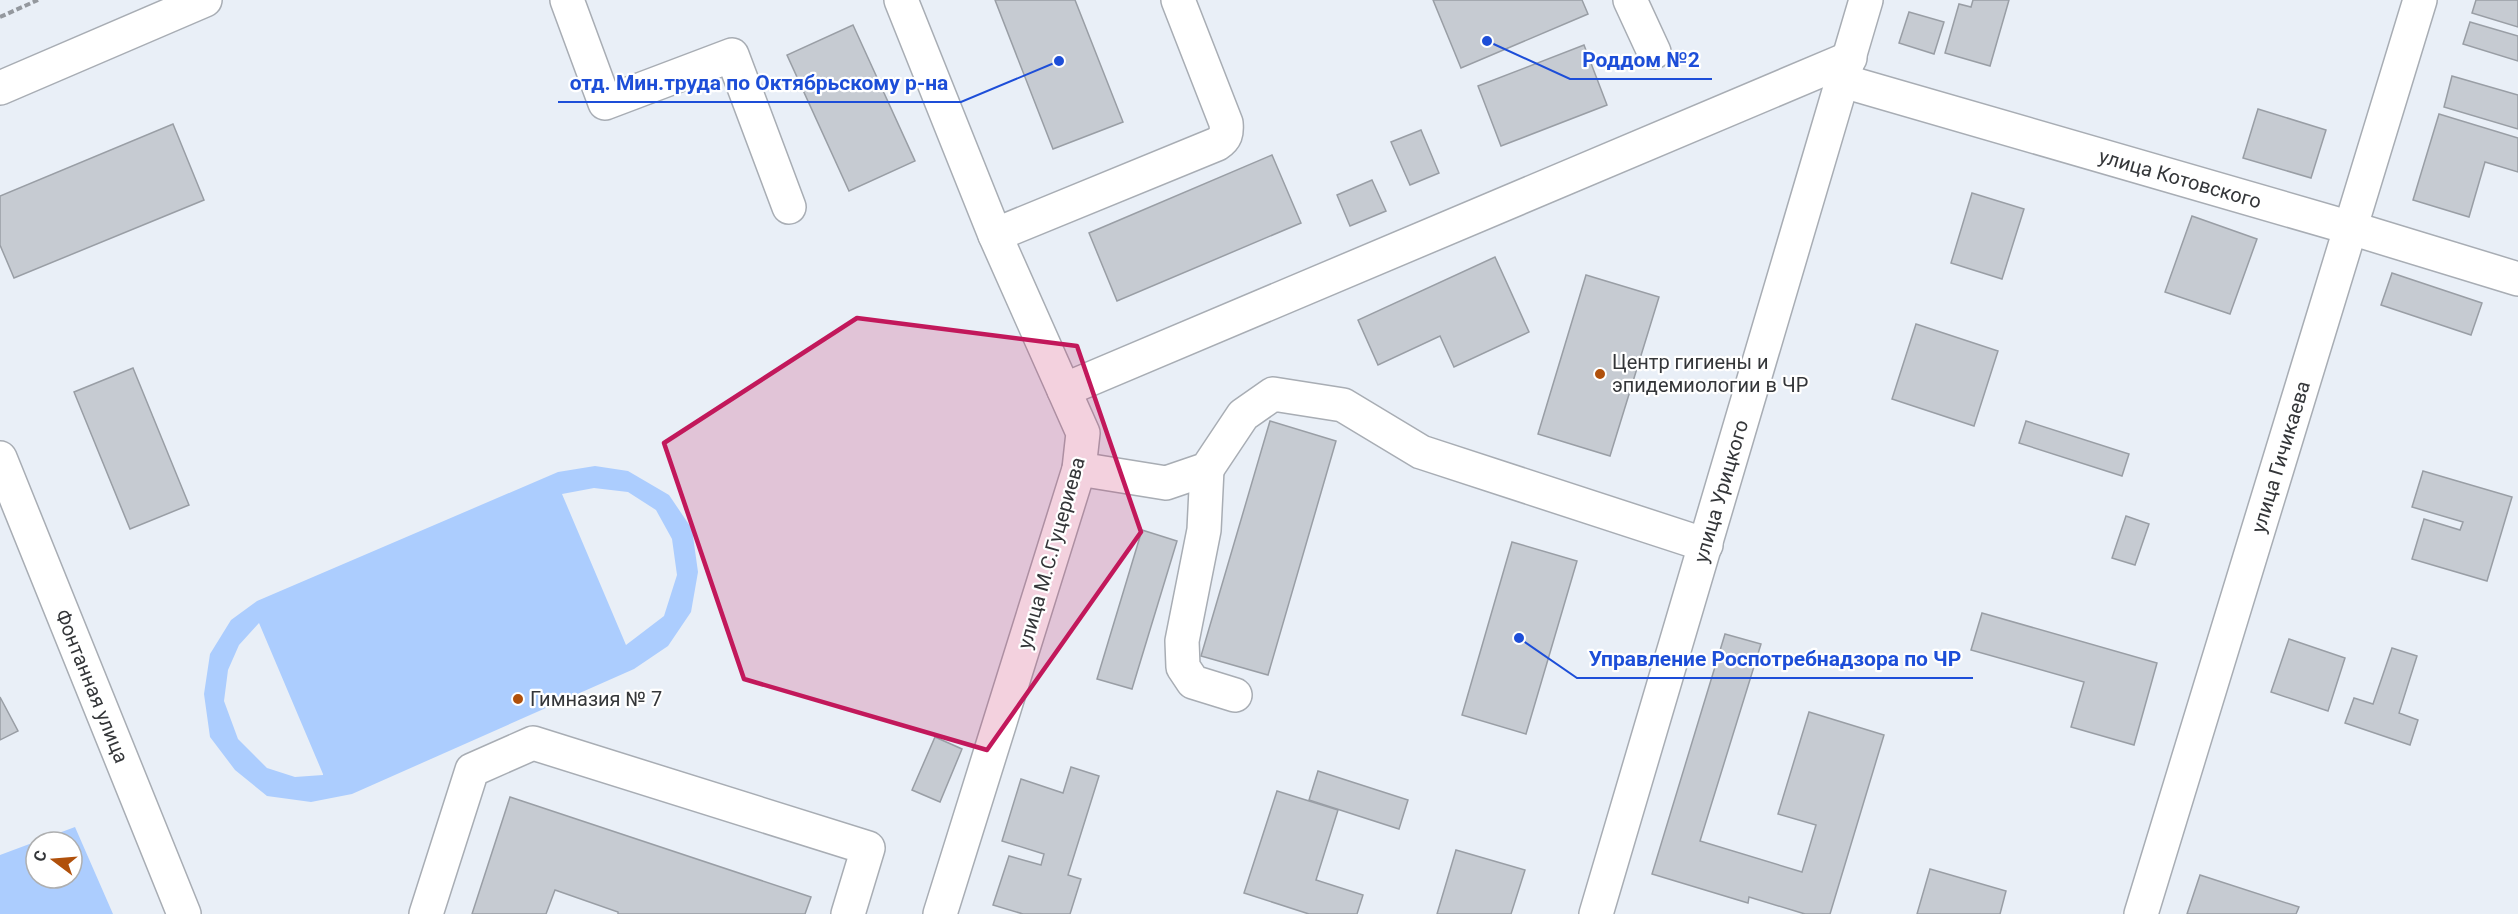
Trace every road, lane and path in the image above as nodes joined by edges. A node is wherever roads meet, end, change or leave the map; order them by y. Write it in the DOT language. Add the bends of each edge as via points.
graph roads {
  1 [pos="38,0"];
  2 [pos="206,0"];
  3 [pos="567,0"];
  4 [pos="901,0"];
  5 [pos="1178,0"];
  6 [pos="1630,0"];
  7 [pos="1866,0"];
  8 [pos="2420,0"];
  9 [pos="0,16"];
  10 [pos="1654,52"];
  11 [pos="1846,70"];
  12 [pos="0,88"];
  13 [pos="789,207"];
  14 [pos="2351,228"];
  15 [pos="995,235"];
  16 [pos="2518,279"];
  17 [pos="1064,390"];
  18 [pos="0,458"];
  19 [pos="1079,469"];
  20 [pos="1207,469"];
  21 [pos="1706,545"];
  22 [pos="1235,695"];
  23 [pos="183,914"];
  24 [pos="426,914"];
  25 [pos="848,914"];
  26 [pos="940,914"];
  27 [pos="1596,914"];
  28 [pos="2141,914"];
  1 -- 9 [label="path"];
  2 -- 12 [label="street"];
  3 -- 13 [label="street" via="605,103 732,55"];
  4 -- 15 [label="street, улица М.С.Гуцериева"];
  5 -- 15 [label="street" via="1226,123 1224,139"];
  6 -- 10 [label="street"];
  7 -- 11 [label="street, улица Урицкого"];
  8 -- 14 [label="street, улица Гичикаева"];
  11 -- 14 [label="street, улица Котовского"];
  11 -- 17 [label="street"];
  11 -- 21 [label="street, улица Урицкого"];
  14 -- 16 [label="street, улица Котовского"];
  14 -- 28 [label="street, улица Гичикаева"];
  15 -- 17 [label="street, улица М.С.Гуцериева"];
  17 -- 19 [label="street, улица М.С.Гуцериева" via="1083,433"];
  18 -- 23 [label="street, Фонтанная улица"];
  19 -- 20 [label="street" via="1166,483"];
  19 -- 26 [label="street, улица М.С.Гуцериева"];
  20 -- 21 [label="street" via="1243,415 1273,394 1343,405 1421,452"];
  20 -- 22 [label="street" via="1204,530 1182,641 1183,667 1193,682"];
  21 -- 27 [label="street, улица Урицкого"];
  24 -- 25 [label="street" via="472,770 533,743 868,848"];
}
